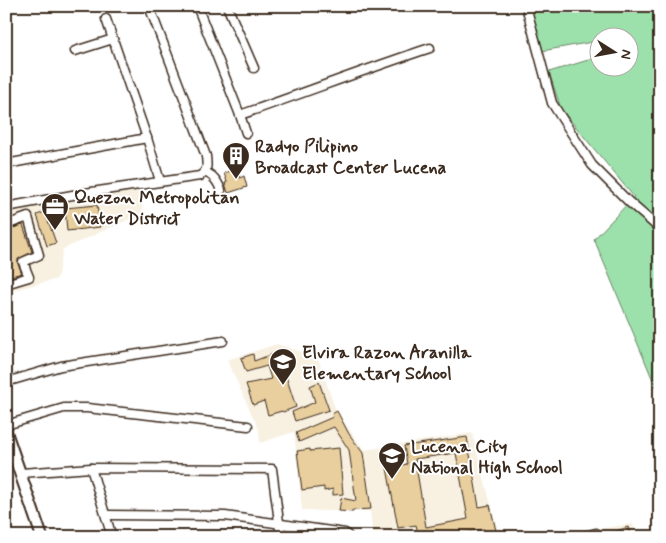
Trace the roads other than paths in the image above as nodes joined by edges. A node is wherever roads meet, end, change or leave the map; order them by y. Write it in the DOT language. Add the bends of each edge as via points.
graph roads {
  1 [pos="149,6"];
  2 [pos="198,6"];
  3 [pos="228,6"];
  4 [pos="526,6"];
  5 [pos="106,18"];
  6 [pos="113,39"];
  7 [pos="430,48"];
  8 [pos="75,51"];
  9 [pos="254,68"];
  10 [pos="240,115"];
  11 [pos="246,133"];
  12 [pos="147,138"];
  13 [pos="6,164"];
  14 [pos="205,172"];
  15 [pos="160,181"];
  16 [pos="221,190"];
  17 [pos="6,207"];
  18 [pos="6,225"];
  19 [pos="660,229"];
  20 [pos="6,284"];
  21 [pos="223,341"];
  22 [pos="6,382"];
  23 [pos="6,425"];
  24 [pos="248,426"];
  25 [pos="6,432"];
  26 [pos="92,468"];
  27 [pos="21,473"];
  28 [pos="106,515"];
  29 [pos="279,524"];
  30 [pos="42,537"];
  31 [pos="112,537"];
  32 [pos="281,537"];
  33 [pos="349,537"];
  34 [pos="581,537"];
  35 [pos="597,537"];
  1 -- 14 [label="street" via="206,156"];
  2 -- 10 [label="street"];
  3 -- 9 [label="street"];
  4 -- 19 [label="street" via="552,103 592,165"];
  5 -- 6 [label="street"];
  6 -- 8 [label="street"];
  6 -- 12 [label="street"];
  7 -- 10 [label="street"];
  10 -- 11 [label="street"];
  12 -- 13 [label="street"];
  12 -- 15 [label="street"];
  14 -- 15 [label="street" via="200,176"];
  14 -- 16 [label="street" via="211,174"];
  15 -- 17 [label="street"];
  18 -- 20 [label="street" via="28,217 39,255 23,262 29,276"];
  21 -- 22 [label="street" via="62,366"];
  23 -- 24 [label="street" via="64,408"];
  25 -- 27 [label="main road"];
  26 -- 27 [label="street"];
  26 -- 28 [label="street"];
  26 -- 29 [label="street" via="272,469"];
  27 -- 30 [label="main road"];
  28 -- 29 [label="street" via="225,516"];
  28 -- 31 [label="street"];
  29 -- 32 [label="street"];
  29 -- 33 [label="street" via="345,533"];
  34 -- 35 [label="street" via="596,533"];
}
